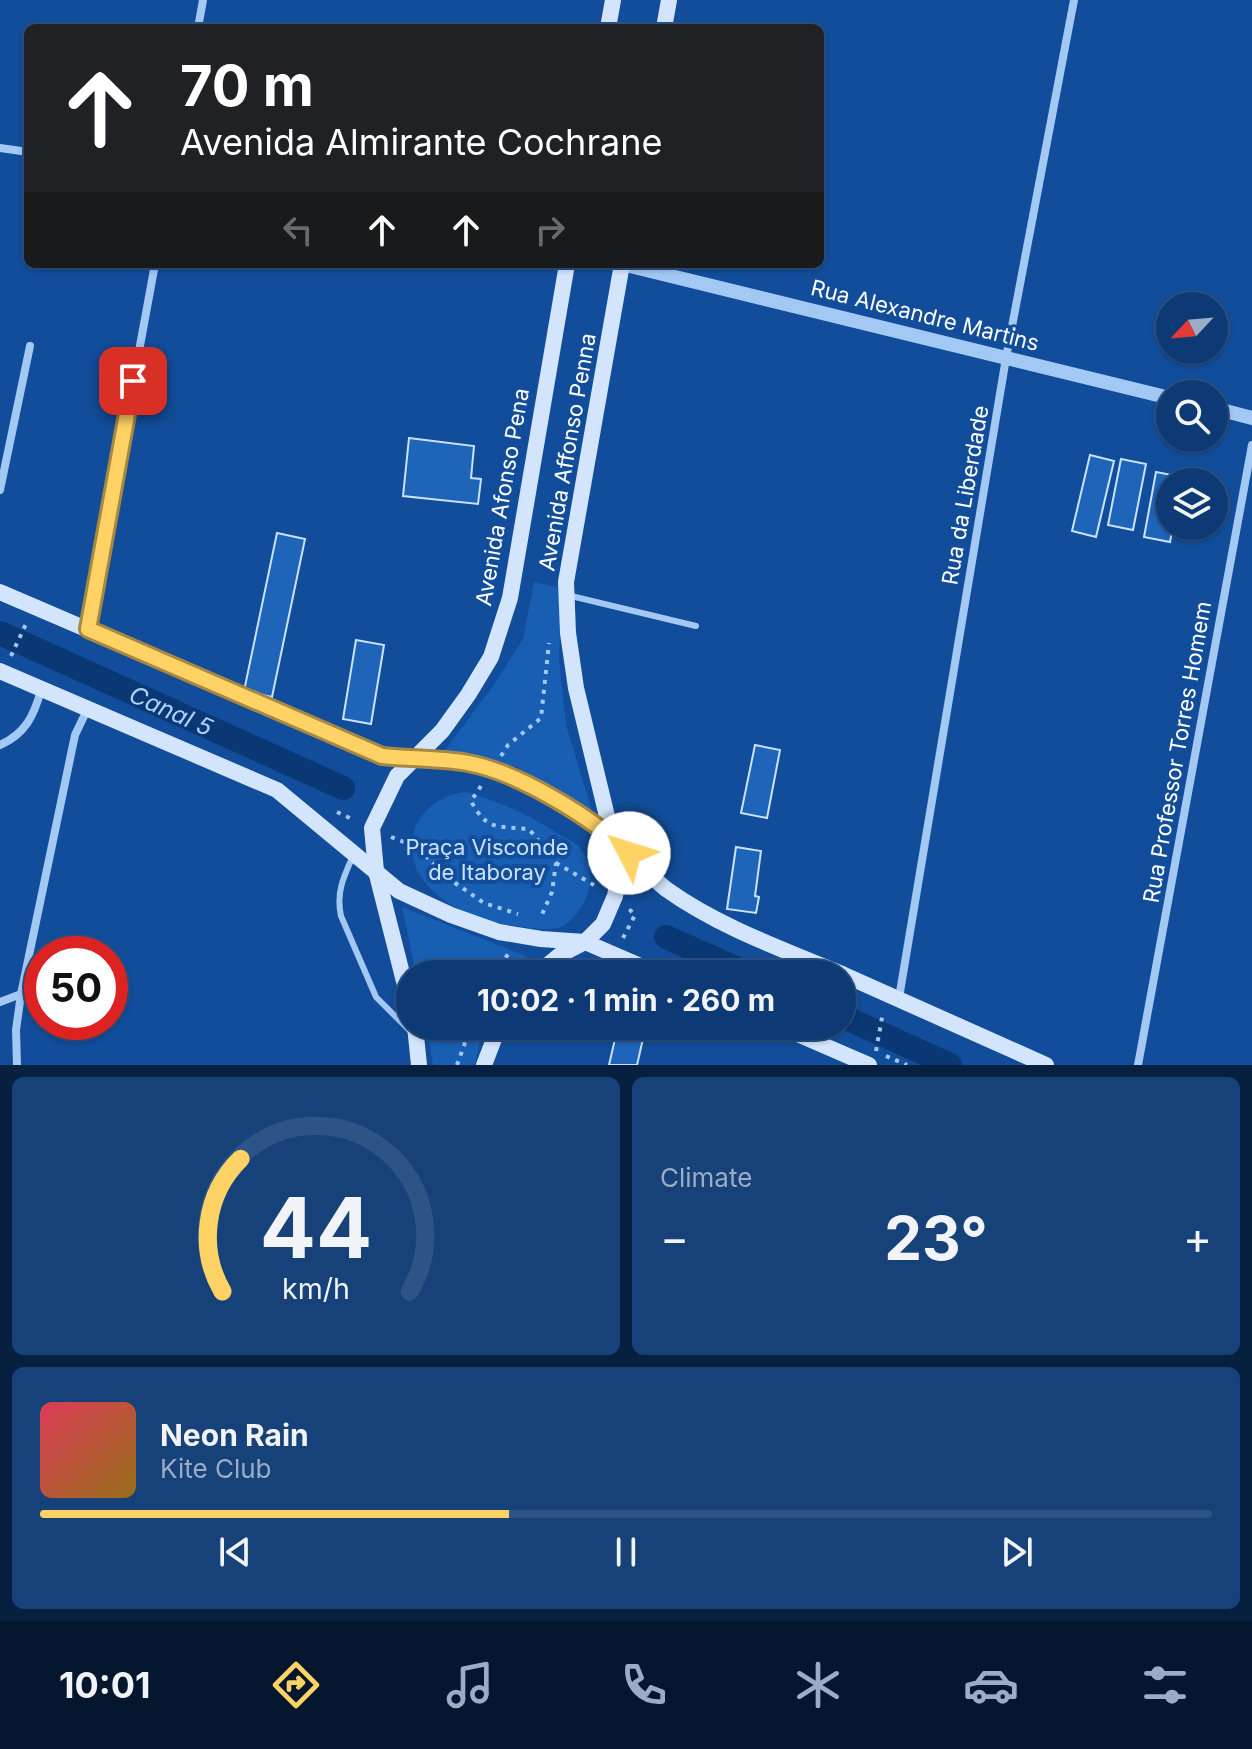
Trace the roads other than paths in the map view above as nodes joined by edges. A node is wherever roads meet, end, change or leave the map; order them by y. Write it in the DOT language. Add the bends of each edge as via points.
graph roads {
  1 [pos="203,0"];
  2 [pos="613,0"];
  3 [pos="669,0"];
  4 [pos="1074,0"];
  5 [pos="199,24"];
  6 [pos="609,24"];
  7 [pos="665,24"];
  8 [pos="0,148"];
  9 [pos="24,151"];
  10 [pos="154,268"];
  11 [pos="566,268"];
  12 [pos="621,268"];
  13 [pos="638,268"];
  14 [pos="30,346"];
  15 [pos="1006,358"];
  16 [pos="1156,395"];
  17 [pos="1228,412"];
  18 [pos="1252,418"];
  19 [pos="1252,445"];
  20 [pos="0,490"];
  21 [pos="0,592"];
  22 [pos="567,595"];
  23 [pos="696,626"];
  24 [pos="88,629"];
  25 [pos="4,666"];
  26 [pos="41,690"];
  27 [pos="87,710"];
  28 [pos="0,745"];
  29 [pos="414,759"];
  30 [pos="612,837"];
  31 [pos="354,853"];
  32 [pos="376,871"];
  33 [pos="585,942"];
  34 [pos="399,960"];
  35 [pos="554,960"];
  36 [pos="627,960"];
  37 [pos="810,960"];
  38 [pos="856,981"];
  39 [pos="21,994"];
  40 [pos="892,998"];
  41 [pos="0,1002"];
  42 [pos="396,1014"];
  43 [pos="417,1040"];
  44 [pos="494,1040"];
  45 [pos="820,1040"];
  46 [pos="872,1058"];
  47 [pos="17,1065"];
  48 [pos="419,1065"];
  49 [pos="484,1065"];
  50 [pos="1046,1065"];
  51 [pos="1138,1065"];
  1 -- 5 [label="street"];
  2 -- 6 [label="main road"];
  3 -- 7 [label="main road"];
  4 -- 15 [label="street, Rua da Liberdade"];
  8 -- 9 [label="street"];
  10 -- 24 [label="street"];
  11 -- 29 [label="main road, Avenida Afonso Pena" via="510,598 491,657 442,731"];
  12 -- 22 [label="main road, Avenida Affonso Penna"];
  13 -- 15 [label="street, Rua Alexandre Martins"];
  14 -- 20 [label="street"];
  15 -- 16 [label="street, Rua Alexandre Martins"];
  15 -- 40 [label="street, Rua da Liberdade"];
  17 -- 18 [label="street"];
  19 -- 51 [label="street, Rua Professor Torres Homem"];
  21 -- 24 [label="main road"];
  22 -- 23 [label="lane"];
  22 -- 30 [label="main road, Avenida Affonso Penna" via="576,688"];
  24 -- 29 [label="main road" via="382,756"];
  25 -- 26 [label="main road"];
  26 -- 27 [label="main road"];
  26 -- 28 [label="street" via="23,732"];
  27 -- 31 [label="main road" via="277,790"];
  27 -- 39 [label="street" via="75,735"];
  29 -- 30 [label="main road" via="492,769"];
  29 -- 32 [label="main road, Avenida Afonso Pena" via="397,776 372,828"];
  30 -- 33 [label="main road, Avenida Affonso Penna" via="615,896 603,924"];
  30 -- 37 [label="main road" via="664,887 710,917"];
  31 -- 32 [label="main road"];
  31 -- 42 [label="lane" via="340,884 341,916 376,997"];
  32 -- 33 [label="main road" via="399,891 476,926"];
  32 -- 34 [label="main road"];
  33 -- 35 [label="main road"];
  33 -- 36 [label="main road"];
  38 -- 40 [label="main road"];
  39 -- 41 [label="street"];
  39 -- 47 [label="street"];
  40 -- 50 [label="main road"];
  43 -- 48 [label="main road"];
  44 -- 49 [label="main road"];
  45 -- 46 [label="main road"];
}
